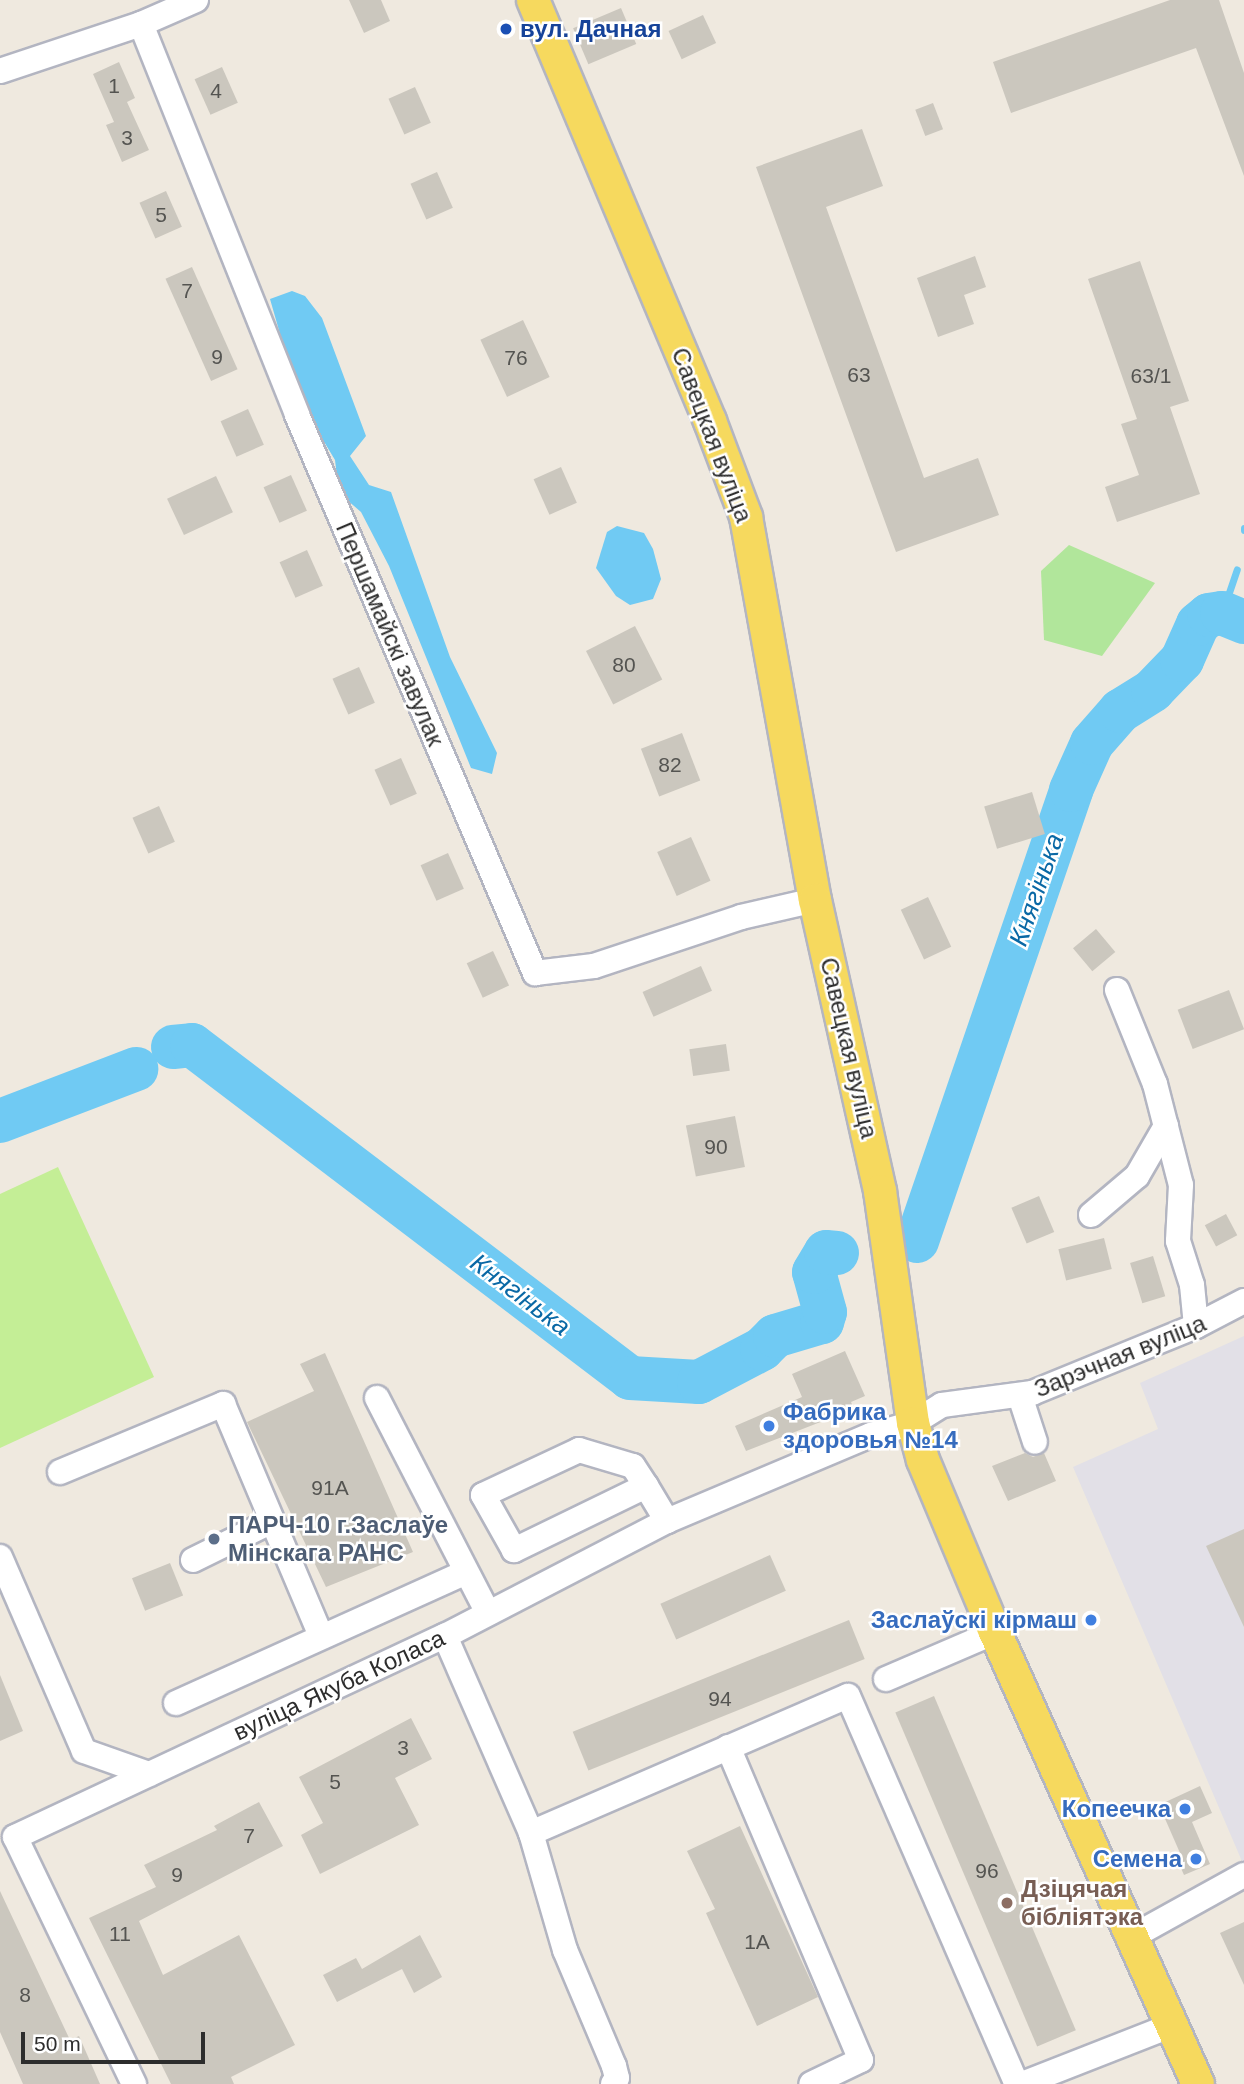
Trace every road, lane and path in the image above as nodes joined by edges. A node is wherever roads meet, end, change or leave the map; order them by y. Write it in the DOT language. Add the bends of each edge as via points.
graph roads {
  1 [pos="196,0"];
  2 [pos="533,0"];
  3 [pos="141,24"];
  4 [pos="0,71"];
  5 [pos="815,900"];
  6 [pos="1117,990"];
  7 [pos="1166,1126"];
  8 [pos="1091,1215"];
  9 [pos="1244,1301"];
  10 [pos="1196,1326"];
  11 [pos="1020,1396"];
  12 [pos="377,1398"];
  13 [pos="913,1423"];
  14 [pos="1035,1441"];
  15 [pos="60,1472"];
  16 [pos="646,1486"];
  17 [pos="667,1521"];
  18 [pos="270,1522"];
  19 [pos="0,1557"];
  20 [pos="193,1560"];
  21 [pos="466,1572"];
  22 [pos="488,1613"];
  23 [pos="995,1632"];
  24 [pos="321,1636"];
  25 [pos="445,1636"];
  26 [pos="886,1679"];
  27 [pos="176,1703"];
  28 [pos="728,1747"];
  29 [pos="149,1774"];
  30 [pos="531,1833"];
  31 [pos="7,1837"];
  32 [pos="1244,1875"];
  33 [pos="1132,1937"];
  34 [pos="1170,2026"];
  35 [pos="134,2084"];
  36 [pos="613,2084"];
  37 [pos="811,2084"];
  38 [pos="1020,2084"];
  39 [pos="1198,2084"];
  1 -- 3 [label="street"];
  2 -- 5 [label="main road, Савецкая вуліца" via="746,517"];
  3 -- 4 [label="street"];
  3 -- 5 [label="street, Першамайскі завулак" via="297,415 535,973 594,965 741,917"];
  5 -- 13 [label="main road, Савецкая вуліца" via="880,1191"];
  6 -- 7 [label="street" via="1155,1084"];
  7 -- 8 [label="street" via="1137,1176"];
  7 -- 10 [label="street" via="1181,1185 1178,1241 1192,1285"];
  9 -- 10 [label="street, Зарэчная вуліца"];
  10 -- 11 [label="street, Зарэчная вуліца"];
  11 -- 13 [label="street, Зарэчная вуліца" via="942,1405"];
  11 -- 14 [label="street"];
  12 -- 21 [label="street"];
  13 -- 17 [label="street, вуліца Якуба Коласа" via="872,1435"];
  13 -- 23 [label="main road, Савецкая вуліца" via="923,1460"];
  15 -- 18 [label="street" via="223,1404"];
  16 -- 16 [label="street" via="633,1466 579,1450 484,1495 514,1550"];
  16 -- 17 [label="street"];
  17 -- 22 [label="street, вуліца Якуба Коласа"];
  18 -- 20 [label="street"];
  18 -- 24 [label="street"];
  19 -- 29 [label="street" via="84,1751"];
  21 -- 22 [label="street"];
  21 -- 24 [label="street"];
  22 -- 25 [label="street, вуліца Якуба Коласа"];
  23 -- 26 [label="street"];
  23 -- 33 [label="main road, Савецкая вуліца"];
  24 -- 27 [label="street"];
  25 -- 29 [label="street, вуліца Якуба Коласа"];
  25 -- 30 [label="street"];
  28 -- 30 [label="street"];
  28 -- 37 [label="street" via="861,2060"];
  28 -- 38 [label="street" via="848,1696"];
  29 -- 31 [label="street, вуліца Якуба Коласа"];
  30 -- 36 [label="street" via="565,1950 614,2066 617,2078"];
  31 -- 35 [label="street, вуліца Якуба Коласа"];
  32 -- 33 [label="street"];
  33 -- 34 [label="main road, Савецкая вуліца"];
  34 -- 38 [label="street"];
  34 -- 39 [label="main road, Савецкая вуліца"];
}
